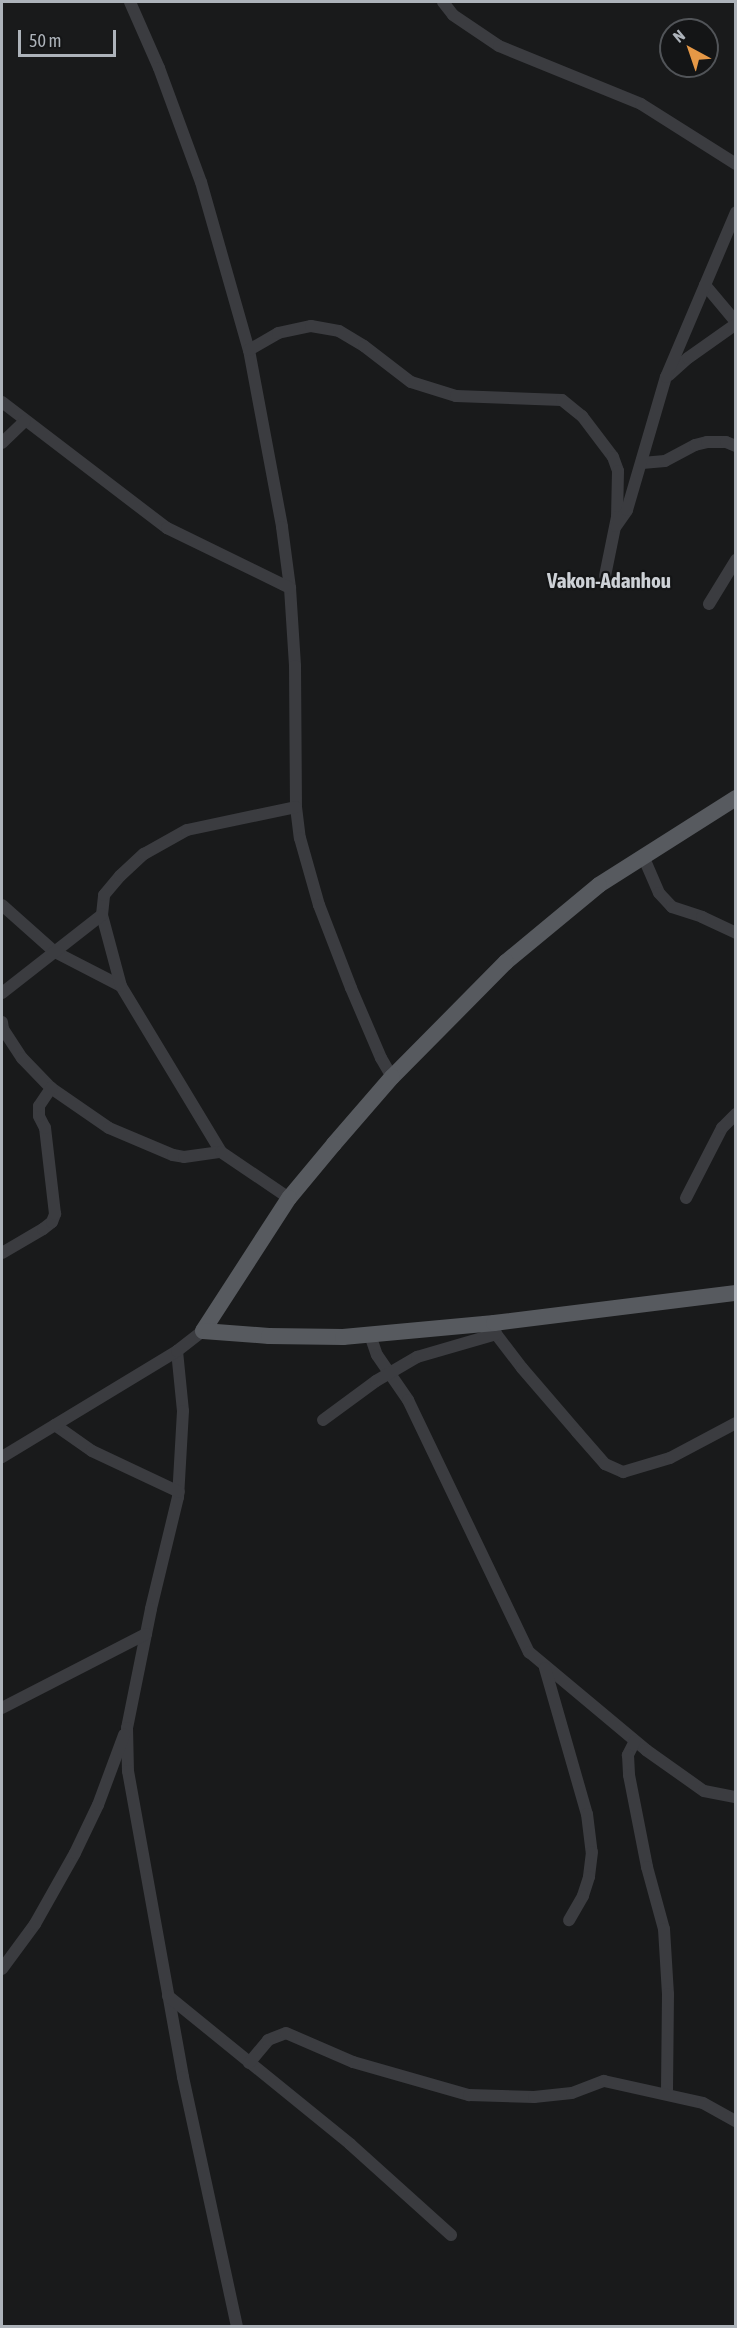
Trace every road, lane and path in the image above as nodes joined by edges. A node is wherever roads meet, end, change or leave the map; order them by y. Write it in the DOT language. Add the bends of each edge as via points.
graph roads {
  1 [pos="130,2"];
  2 [pos="443,2"];
  3 [pos="735,164"];
  4 [pos="735,212"];
  5 [pos="705,285"];
  6 [pos="735,323"];
  7 [pos="249,350"];
  8 [pos="666,377"];
  9 [pos="2,402"];
  10 [pos="25,421"];
  11 [pos="2,443"];
  12 [pos="735,446"];
  13 [pos="642,463"];
  14 [pos="615,527"];
  15 [pos="735,560"];
  16 [pos="605,576"];
  17 [pos="290,588"];
  18 [pos="709,604"];
  19 [pos="735,798"];
  20 [pos="296,807"];
  21 [pos="643,856"];
  22 [pos="2,905"];
  23 [pos="102,915"];
  24 [pos="735,933"];
  25 [pos="55,952"];
  26 [pos="121,986"];
  27 [pos="2,993"];
  28 [pos="2,1022"];
  29 [pos="392,1077"];
  30 [pos="51,1088"];
  31 [pos="735,1114"];
  32 [pos="221,1152"];
  33 [pos="289,1198"];
  34 [pos="686,1198"];
  35 [pos="2,1253"];
  36 [pos="735,1293"];
  37 [pos="495,1329"];
  38 [pos="203,1331"];
  39 [pos="370,1335"];
  40 [pos="177,1351"];
  41 [pos="390,1373"];
  42 [pos="324,1420"];
  43 [pos="735,1423"];
  44 [pos="55,1425"];
  45 [pos="2,1457"];
  46 [pos="178,1492"];
  47 [pos="146,1634"];
  48 [pos="544,1667"];
  49 [pos="2,1708"];
  50 [pos="127,1728"];
  51 [pos="635,1741"];
  52 [pos="735,1797"];
  53 [pos="569,1920"];
  54 [pos="2,1969"];
  55 [pos="168,1996"];
  56 [pos="249,2063"];
  57 [pos="667,2094"];
  58 [pos="735,2121"];
  59 [pos="451,2235"];
  60 [pos="237,2326"];
  1 -- 7 [label="street" via="201,182"];
  2 -- 3 [label="street" via="453,15 499,46 641,104"];
  4 -- 5 [label="street"];
  5 -- 6 [label="street"];
  5 -- 8 [label="street"];
  6 -- 8 [label="street"];
  7 -- 14 [label="street" via="278,333 311,326 339,331 411,382 456,396 562,399 582,416 614,457 618,471"];
  7 -- 17 [label="street"];
  8 -- 13 [label="street"];
  9 -- 10 [label="street"];
  10 -- 11 [label="street"];
  10 -- 17 [label="street" via="167,528"];
  12 -- 13 [label="street" via="707,442 665,461"];
  13 -- 14 [label="street" via="627,510"];
  14 -- 16 [label="street"];
  15 -- 18 [label="street"];
  17 -- 20 [label="street"];
  19 -- 21 [label="main road"];
  20 -- 23 [label="street" via="187,830 144,854 104,895"];
  20 -- 29 [label="street" via="300,838 319,905 365,1024"];
  21 -- 24 [label="street" via="659,893 672,907"];
  21 -- 29 [label="main road" via="576,903 515,954"];
  22 -- 25 [label="street"];
  23 -- 25 [label="street"];
  23 -- 26 [label="street"];
  25 -- 26 [label="street"];
  25 -- 27 [label="street"];
  26 -- 32 [label="street"];
  28 -- 30 [label="street" via="22,1058"];
  29 -- 33 [label="main road"];
  30 -- 32 [label="street" via="109,1128 172,1155"];
  30 -- 35 [label="street" via="39,1107 39,1116 45,1128 55,1214 43,1229"];
  31 -- 34 [label="street" via="722,1128"];
  32 -- 33 [label="street"];
  33 -- 38 [label="main road"];
  36 -- 37 [label="main road"];
  37 -- 39 [label="main road"];
  37 -- 41 [label="street" via="433,1350"];
  37 -- 43 [label="street" via="522,1368 605,1464 623,1472 670,1458"];
  38 -- 39 [label="main road" via="280,1336"];
  38 -- 40 [label="street"];
  39 -- 41 [label="street" via="377,1355"];
  40 -- 44 [label="street"];
  40 -- 46 [label="street" via="183,1411"];
  41 -- 42 [label="street"];
  41 -- 48 [label="street" via="408,1401 529,1652"];
  44 -- 45 [label="street"];
  44 -- 46 [label="street" via="92,1451"];
  46 -- 47 [label="street"];
  47 -- 49 [label="street"];
  47 -- 50 [label="street"];
  48 -- 51 [label="street"];
  48 -- 53 [label="street" via="588,1814 591,1842 589,1876"];
  50 -- 54 [label="street" via="75,1853 34,1924"];
  50 -- 55 [label="street" via="134,1812"];
  51 -- 52 [label="street" via="704,1791"];
  51 -- 57 [label="street" via="628,1755 629,1775 664,1929"];
  55 -- 56 [label="street"];
  55 -- 60 [label="street"];
  56 -- 57 [label="street" via="267,2040 286,2033 353,2062 469,2095 534,2097 572,2093 604,2081"];
  56 -- 59 [label="street" via="350,2144"];
  57 -- 58 [label="street" via="703,2103"];
}
